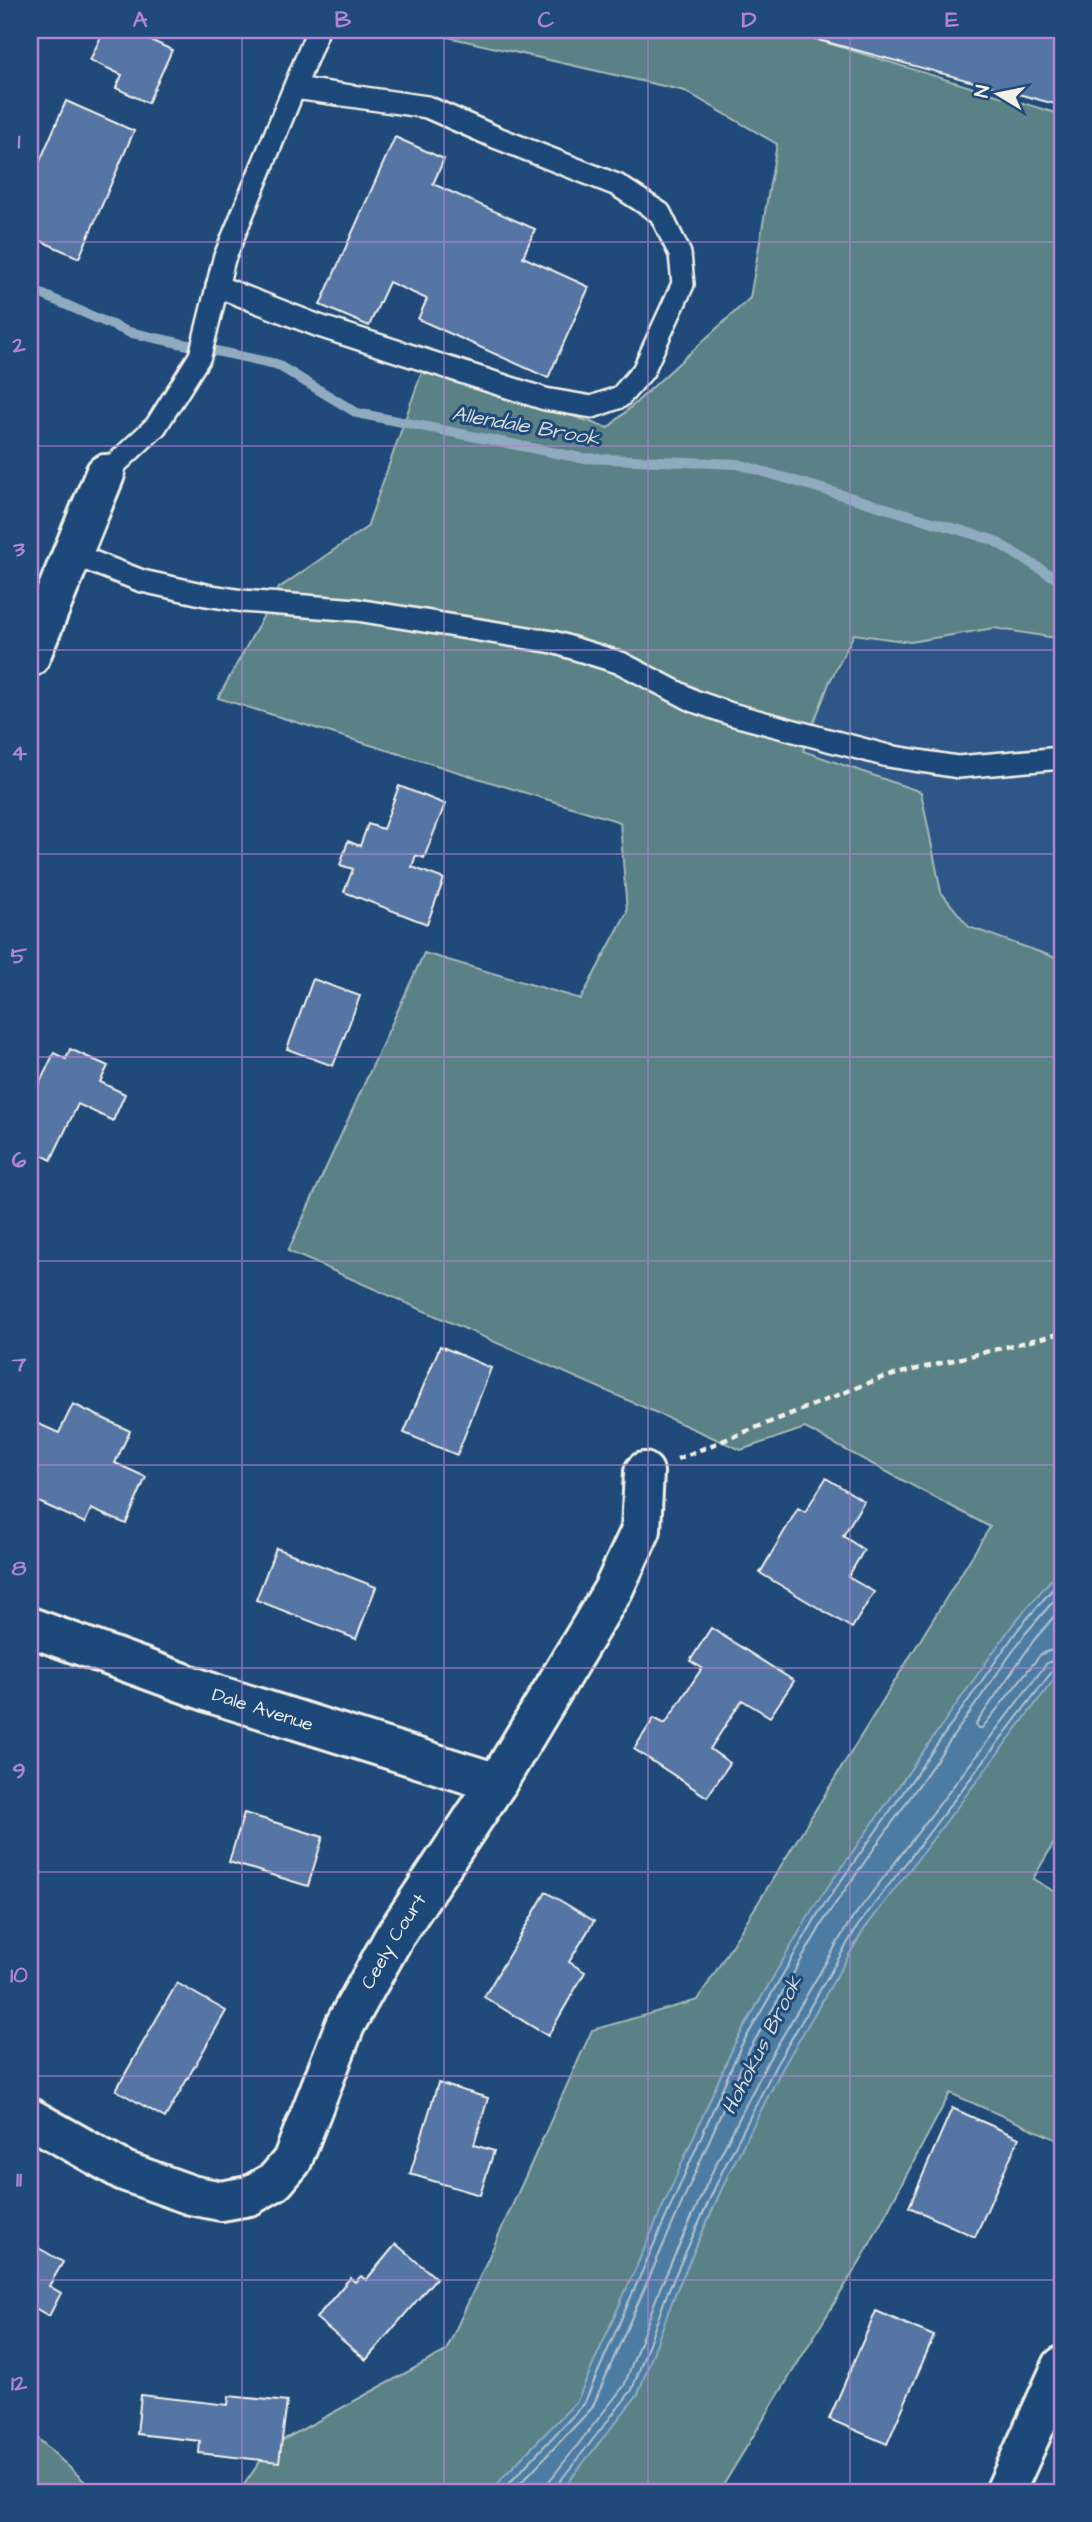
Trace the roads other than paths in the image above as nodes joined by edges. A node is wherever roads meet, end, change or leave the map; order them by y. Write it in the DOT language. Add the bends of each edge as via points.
graph roads {
  1 [pos="318,30"];
  2 [pos="295,88"];
  3 [pos="217,286"];
  4 [pos="105,474"];
  5 [pos="72,554"];
  6 [pos="30,657"];
  7 [pos="1062,758"];
  8 [pos="644,1472"];
  9 [pos="30,1627"];
  10 [pos="497,1783"];
  11 [pos="30,2118"];
  12 [pos="1062,2366"];
  13 [pos="1005,2492"];
  1 -- 2 [label="lane"];
  2 -- 3 [label="lane"];
  2 -- 3 [label="lane" via="427,107 617,185 660,213 680,254 683,284 643,371 620,397 592,407 545,399 318,326"];
  3 -- 4 [label="lane" via="200,356 156,426"];
  4 -- 5 [label="street"];
  5 -- 6 [label="street"];
  5 -- 7 [label="lane" via="142,581 206,595 357,610 552,642 621,663 707,706 888,756 958,767"];
  8 -- 10 [label="street, Ceely Court" via="641,1530 613,1590"];
  9 -- 10 [label="street, Dale Avenue" via="204,1690"];
  10 -- 11 [label="street, Ceely Court" via="394,1937 345,2025 292,2161 275,2181 249,2196 221,2201 191,2195 124,2171"];
  12 -- 13 [label="street"];
}
